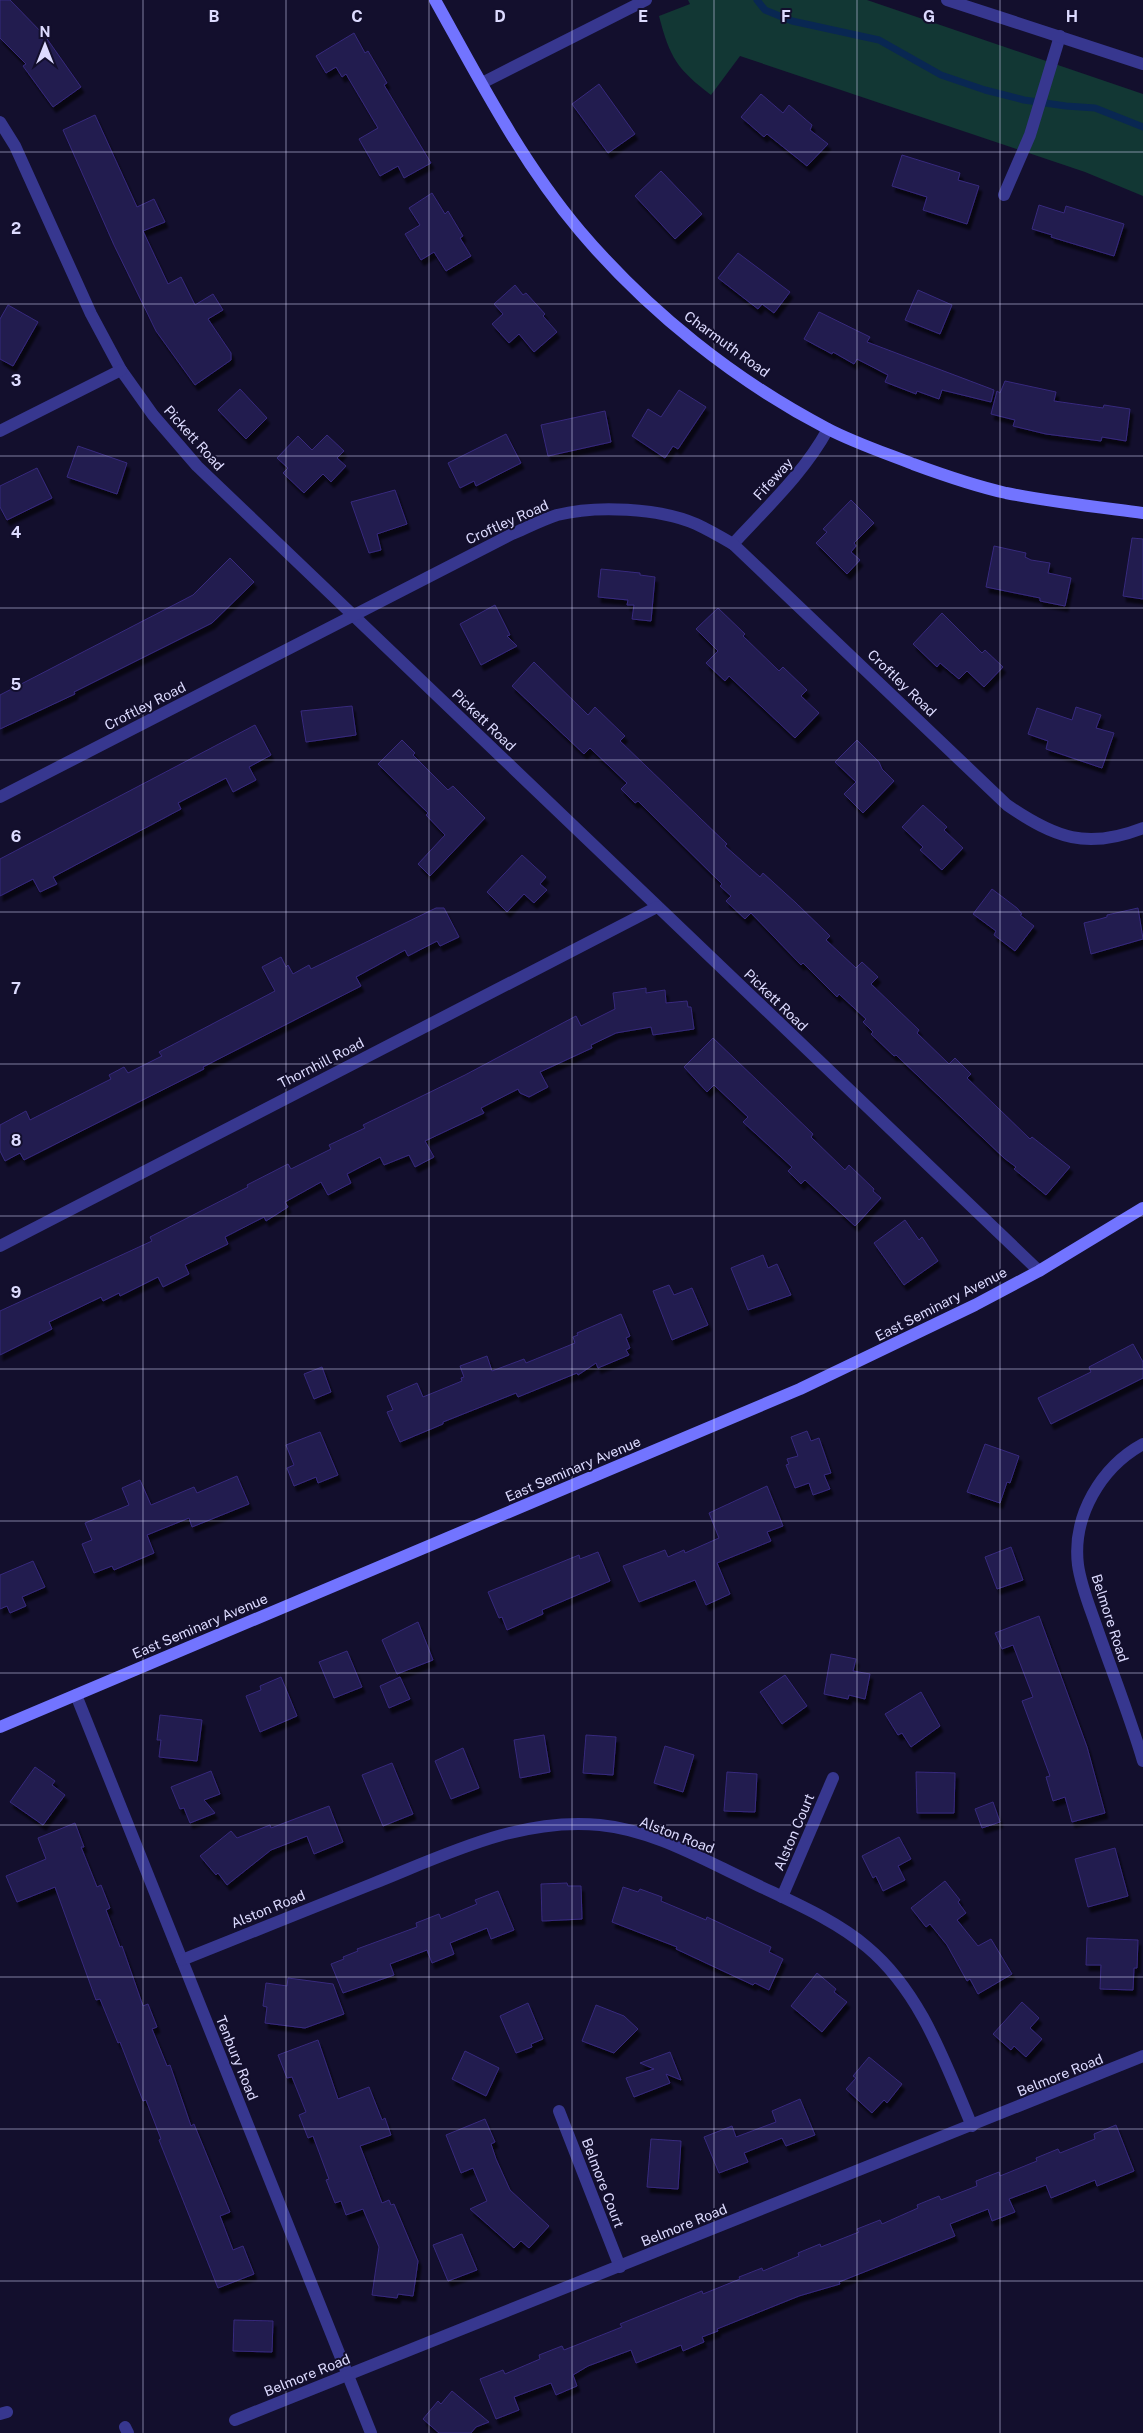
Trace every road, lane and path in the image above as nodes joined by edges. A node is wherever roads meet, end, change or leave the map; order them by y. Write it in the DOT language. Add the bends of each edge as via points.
graph roads {
  1 [pos="435,0"];
  2 [pos="646,0"];
  3 [pos="947,0"];
  4 [pos="1060,36"];
  5 [pos="1143,64"];
  6 [pos="482,83"];
  7 [pos="0,122"];
  8 [pos="1004,195"];
  9 [pos="121,370"];
  10 [pos="828,429"];
  11 [pos="0,431"];
  12 [pos="1143,513"];
  13 [pos="734,544"];
  14 [pos="354,615"];
  15 [pos="0,798"];
  16 [pos="1143,828"];
  17 [pos="657,907"];
  18 [pos="1143,1208"];
  19 [pos="0,1246"];
  20 [pos="1039,1271"];
  21 [pos="1143,1444"];
  22 [pos="76,1695"];
  23 [pos="0,1727"];
  24 [pos="1142,1756"];
  25 [pos="833,1778"];
  26 [pos="782,1898"];
  27 [pos="182,1960"];
  28 [pos="1143,2056"];
  29 [pos="559,2111"];
  30 [pos="972,2126"];
  31 [pos="620,2266"];
  32 [pos="348,2375"];
  33 [pos="235,2420"];
  34 [pos="371,2433"];
  1 -- 6 [label="street, Charmuth Road"];
  2 -- 6 [label="street"];
  3 -- 4 [label="street"];
  4 -- 5 [label="street"];
  4 -- 8 [label="street" via="1035,118"];
  6 -- 10 [label="street, Charmuth Road" via="534,170 579,229 635,291 694,341 740,374"];
  7 -- 9 [label="street, Pickett Road" via="15,146 91,314"];
  9 -- 11 [label="street"];
  9 -- 14 [label="street, Pickett Road" via="153,415 197,466"];
  10 -- 12 [label="street, Charmuth Road" via="937,473 1005,492"];
  10 -- 13 [label="street, Fifeway" via="815,454"];
  13 -- 14 [label="street, Croftley Road" via="695,524 668,516 594,509 557,515 512,534"];
  13 -- 16 [label="street, Croftley Road" via="1007,805 1035,824 1064,836 1089,840 1121,836"];
  14 -- 15 [label="street, Croftley Road"];
  14 -- 17 [label="street, Pickett Road"];
  17 -- 19 [label="street, Thornhill Road"];
  17 -- 20 [label="street, Pickett Road"];
  18 -- 20 [label="street, East Seminary Avenue"];
  20 -- 22 [label="street, East Seminary Avenue" via="800,1389"];
  21 -- 24 [label="street, Belmore Road" via="1112,1466 1095,1489 1084,1514 1078,1540 1078,1565 1086,1596"];
  22 -- 23 [label="street, East Seminary Avenue"];
  22 -- 27 [label="street, Tenbury Road"];
  25 -- 26 [label="street, Alston Court"];
  26 -- 27 [label="street, Alston Road" via="688,1852 647,1836 602,1825 562,1823 489,1837"];
  26 -- 30 [label="street, Alston Road" via="839,1927 868,1947 891,1972 932,2033"];
  27 -- 32 [label="street, Tenbury Road"];
  28 -- 30 [label="street, Belmore Road"];
  29 -- 31 [label="street, Belmore Court"];
  30 -- 31 [label="street, Belmore Road"];
  31 -- 32 [label="street, Belmore Road"];
  32 -- 33 [label="street, Belmore Road"];
  32 -- 34 [label="street, Tenbury Road"];
}
